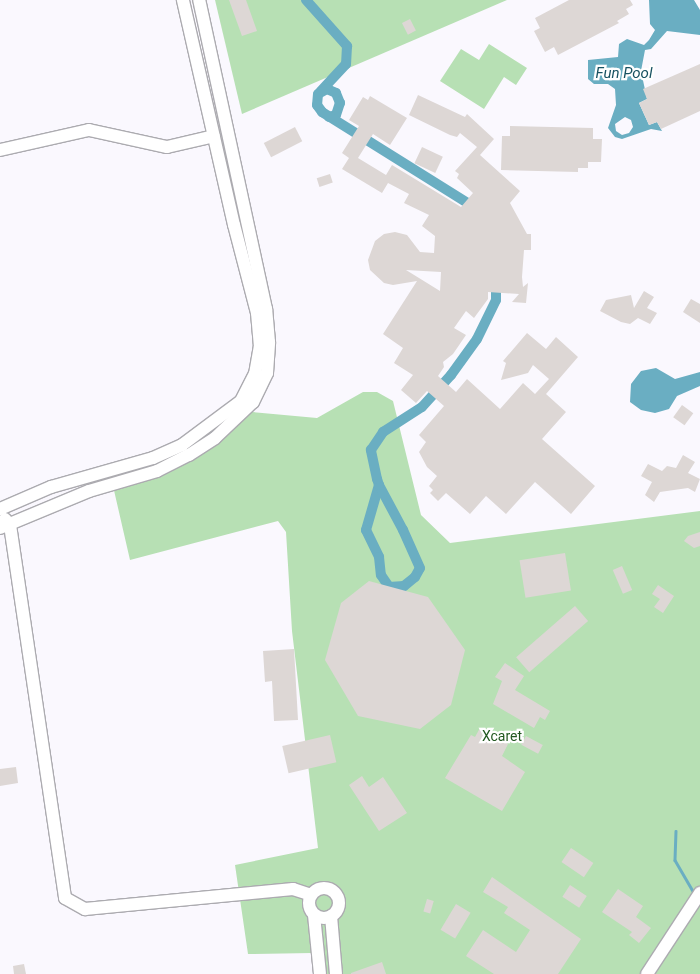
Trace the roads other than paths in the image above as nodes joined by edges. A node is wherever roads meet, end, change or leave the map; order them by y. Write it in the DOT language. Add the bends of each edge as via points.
graph roads {
  1 [pos="183,0"];
  2 [pos="199,0"];
  3 [pos="214,136"];
  4 [pos="0,150"];
  5 [pos="0,510"];
  6 [pos="5,527"];
  7 [pos="700,893"];
  8 [pos="311,895"];
  9 [pos="314,915"];
  10 [pos="331,916"];
  11 [pos="320,974"];
  12 [pos="336,974"];
  13 [pos="647,974"];
  1 -- 3 [label="street"];
  2 -- 6 [label="street" via="266,309 267,373 248,407 215,438 189,456 157,471 89,490"];
  3 -- 4 [label="street" via="167,147 89,130"];
  3 -- 5 [label="street" via="257,313 260,347 256,374 241,401 206,430 153,458 51,487"];
  5 -- 6 [label="street"];
  6 -- 8 [label="street" via="65,898 85,909 293,889"];
  7 -- 13 [label="street"];
  8 -- 9 [label="street" via="309,908"];
  8 -- 10 [label="street" via="321,888 333,891 339,906"];
  9 -- 10 [label="street"];
  9 -- 11 [label="street"];
  10 -- 12 [label="street"];
}
